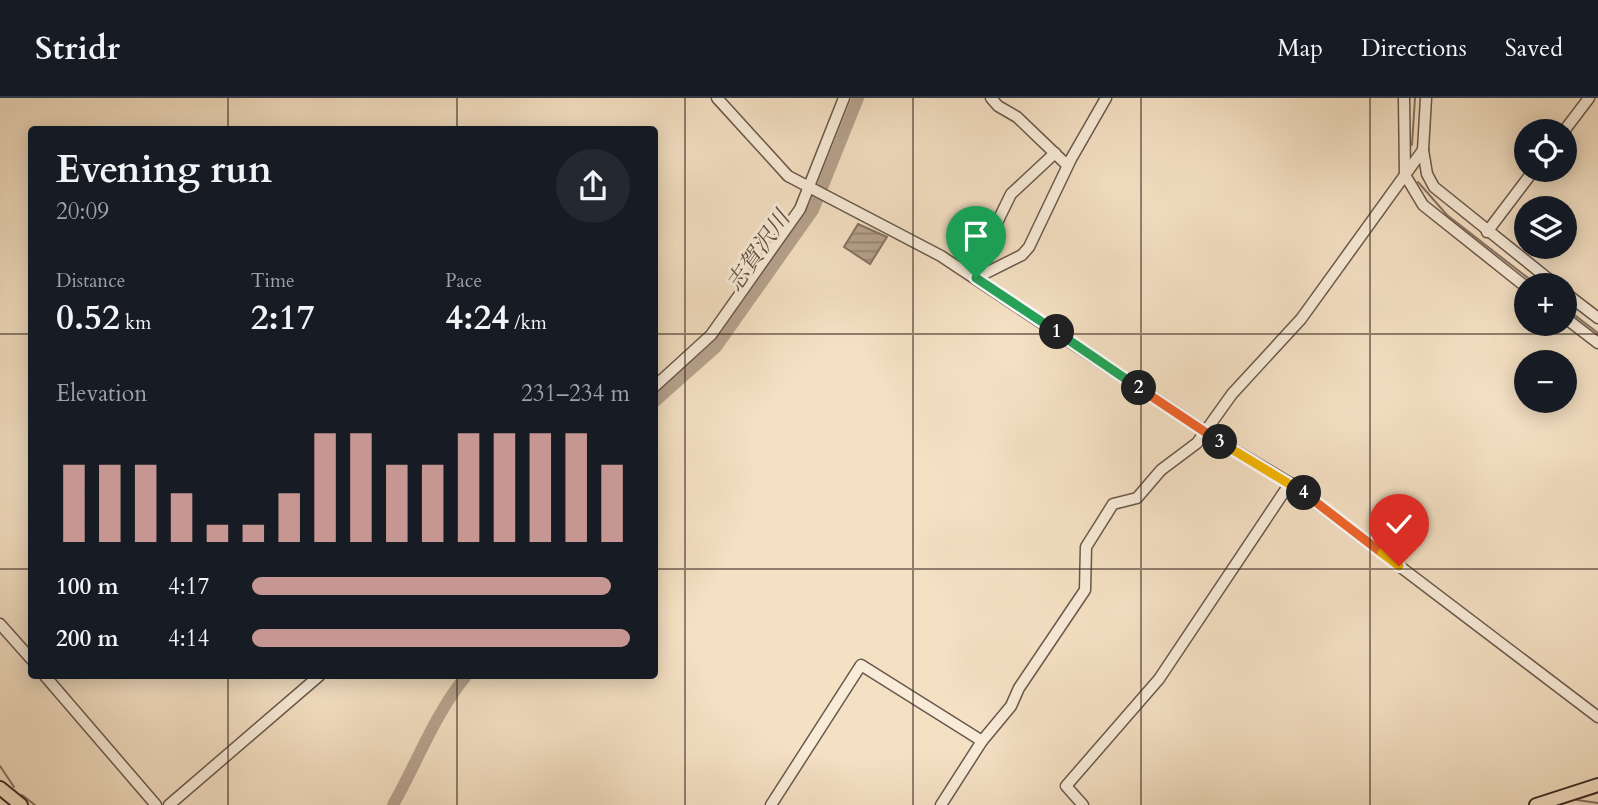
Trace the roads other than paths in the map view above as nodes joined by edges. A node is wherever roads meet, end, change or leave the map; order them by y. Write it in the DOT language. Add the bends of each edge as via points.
graph roads {
  1 [pos="717,98"];
  2 [pos="844,98"];
  3 [pos="991,98"];
  4 [pos="1105,98"];
  5 [pos="1404,98"];
  6 [pos="1426,98"];
  7 [pos="1589,98"];
  8 [pos="1573,119"];
  9 [pos="1423,150"];
  10 [pos="1055,153"];
  11 [pos="1067,165"];
  12 [pos="1405,175"];
  13 [pos="1525,182"];
  14 [pos="811,189"];
  15 [pos="1487,232"];
  16 [pos="1540,273"];
  17 [pos="1514,277"];
  18 [pos="976,278"];
  19 [pos="1577,302"];
  20 [pos="1598,318"];
  21 [pos="1577,327"];
  22 [pos="1598,343"];
  23 [pos="658,383"];
  24 [pos="1206,432"];
  25 [pos="1290,483"];
  26 [pos="0,624"];
  27 [pos="28,656"];
  28 [pos="47,679"];
  29 [pos="316,679"];
  30 [pos="1598,717"];
  31 [pos="982,741"];
  32 [pos="1598,785"];
  33 [pos="0,788"];
  34 [pos="21,805"];
  35 [pos="156,805"];
  36 [pos="169,805"];
  37 [pos="771,805"];
  38 [pos="941,805"];
  39 [pos="1083,805"];
  40 [pos="1536,805"];
  1 -- 14 [label="street" via="772,162"];
  2 -- 14 [label="street"];
  3 -- 10 [label="street"];
  4 -- 11 [label="street"];
  5 -- 12 [label="street"];
  6 -- 9 [label="street"];
  7 -- 8 [label="street"];
  9 -- 12 [label="street"];
  9 -- 15 [label="street" via="1434,187"];
  10 -- 11 [label="street"];
  10 -- 18 [label="street" via="1011,194"];
  11 -- 18 [label="street" via="1030,247"];
  12 -- 17 [label="street" via="1423,205"];
  12 -- 24 [label="street" via="1301,319 1232,394"];
  13 -- 15 [label="street"];
  14 -- 18 [label="street" via="906,236"];
  14 -- 23 [label="street" via="710,335"];
  15 -- 16 [label="street"];
  18 -- 24 [label="street"];
  19 -- 20 [label="street"];
  21 -- 22 [label="street"];
  24 -- 25 [label="street"];
  24 -- 31 [label="street" via="1182,457 1161,470 1137,498 1113,504 1086,547 1085,590 1011,706"];
  25 -- 30 [label="street"];
  25 -- 39 [label="street" via="1159,679 1066,786"];
  26 -- 27 [label="street"];
  28 -- 35 [label="street"];
  29 -- 36 [label="street"];
  31 -- 37 [label="street" via="861,665"];
  31 -- 38 [label="street"];
  32 -- 40 [label="main road"];
  33 -- 34 [label="main road"];
}
